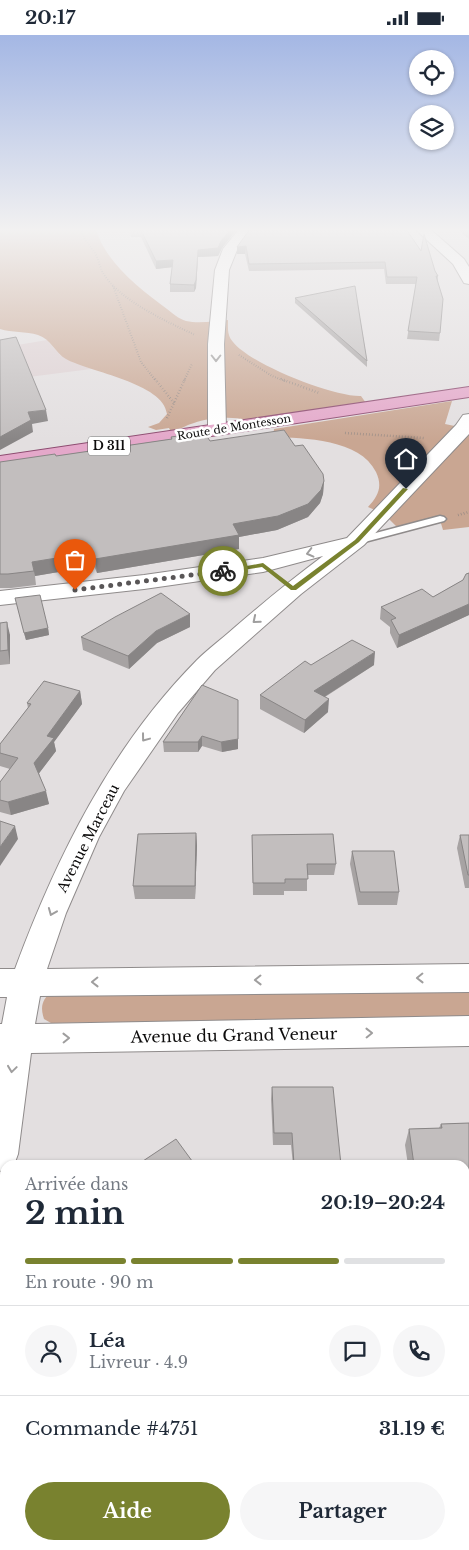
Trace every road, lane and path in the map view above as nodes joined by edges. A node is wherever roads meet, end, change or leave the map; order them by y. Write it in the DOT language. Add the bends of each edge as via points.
graph roads {
  1 [pos="119,300"];
  2 [pos="134,300"];
  3 [pos="219,300"];
  4 [pos="209,341"];
  5 [pos="469,392"];
  6 [pos="324,395"];
  7 [pos="217,429"];
  8 [pos="463,429"];
  9 [pos="343,433"];
  10 [pos="0,462"];
  11 [pos="440,519"];
  12 [pos="357,541"];
  13 [pos="263,565"];
  14 [pos="293,589"];
  15 [pos="0,598"];
  16 [pos="469,978"];
  17 [pos="13,983"];
  18 [pos="469,1031"];
  19 [pos="8,1039"];
  20 [pos="0,1154"];
  1 -- 4 [label="path" via="141,361 174,403"];
  2 -- 4 [label="path"];
  3 -- 4 [label="street"];
  4 -- 6 [label="path" via="272,376"];
  4 -- 7 [label="street, one-way"];
  5 -- 7 [label="main road, Route de Montesson / D 311"];
  7 -- 10 [label="main road, Route de Montesson / D 311"];
  8 -- 9 [label="path"];
  8 -- 12 [label="street, Avenue Marceau"];
  11 -- 12 [label="lane"];
  12 -- 13 [label="street, one-way"];
  12 -- 14 [label="street, Avenue Marceau"];
  13 -- 14 [label="street"];
  13 -- 15 [label="street"];
  14 -- 17 [label="street, Avenue Marceau, one-way" via="206,665 140,745 112,786 51,913"];
  16 -- 17 [label="street, one-way"];
  17 -- 19 [label="street, Avenue Marceau"];
  19 -- 18 [label="street, Avenue du Grand Veneur, one-way"];
  19 -- 20 [label="street, Avenue Marceau, one-way"];
}
